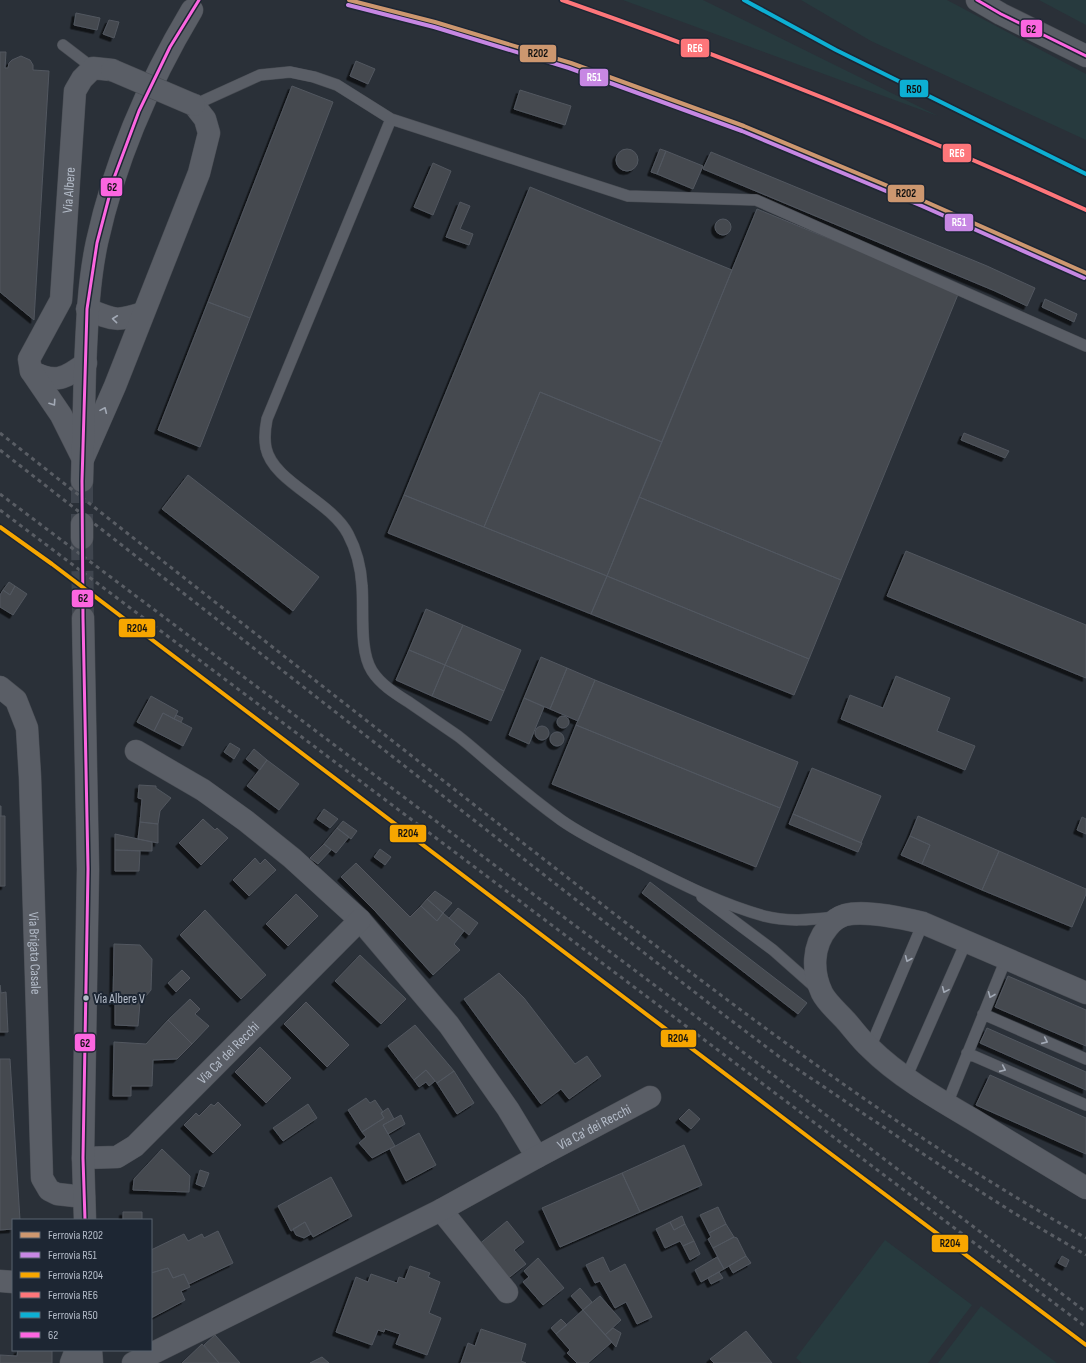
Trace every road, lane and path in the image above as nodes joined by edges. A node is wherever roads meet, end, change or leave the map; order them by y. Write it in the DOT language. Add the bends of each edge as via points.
graph roads {
  1 [pos="977,0"];
  2 [pos="192,10"];
  3 [pos="62,45"];
  4 [pos="1086,56"];
  5 [pos="103,69"];
  6 [pos="194,105"];
  7 [pos="391,119"];
  8 [pos="87,309"];
  9 [pos="144,313"];
  10 [pos="1086,346"];
  11 [pos="86,363"];
  12 [pos="31,371"];
  13 [pos="82,459"];
  14 [pos="82,481"];
  15 [pos="83,618"];
  16 [pos="0,687"];
  17 [pos="136,751"];
  18 [pos="691,888"];
  19 [pos="845,915"];
  20 [pos="360,920"];
  21 [pos="923,923"];
  22 [pos="966,942"];
  23 [pos="1006,959"];
  24 [pos="823,994"];
  25 [pos="1086,994"];
  26 [pos="983,1014"];
  27 [pos="870,1048"];
  28 [pos="967,1053"];
  29 [pos="1086,1059"];
  30 [pos="906,1078"];
  31 [pos="650,1097"];
  32 [pos="947,1104"];
  33 [pos="1086,1105"];
  34 [pos="537,1157"];
  35 [pos="83,1158"];
  36 [pos="1086,1188"];
  37 [pos="84,1197"];
  38 [pos="441,1210"];
  39 [pos="85,1219"];
  40 [pos="0,1281"];
  41 [pos="12,1282"];
  42 [pos="507,1292"];
  43 [pos="76,1351"];
  44 [pos="91,1351"];
  45 [pos="71,1363"];
  46 [pos="92,1363"];
  47 [pos="133,1363"];
  1 -- 4 [label="street"];
  2 -- 8 [label="street" via="170,47 139,111 114,178 97,243"];
  3 -- 5 [label="lane"];
  5 -- 6 [label="street, bridge"];
  5 -- 12 [label="street, Via Albere" via="82,79 75,91 61,300 28,359"];
  6 -- 7 [label="lane" via="260,75 290,72 337,85"];
  6 -- 9 [label="street" via="205,119 209,133 206,148"];
  7 -- 10 [label="lane" via="628,196 756,200"];
  7 -- 18 [label="lane" via="266,419 266,450 274,465 332,512 349,535 362,584 367,662 381,683 460,737 562,820 588,837"];
  9 -- 8 [label="street, one-way" via="124,319 113,319"];
  8 -- 11 [label="street"];
  13 -- 9 [label="street, one-way"];
  11 -- 12 [label="street" via="70,375 57,378 50,379"];
  11 -- 13 [label="street"];
  12 -- 13 [label="street, one-way" via="61,415"];
  13 -- 14 [label="street"];
  15 -- 35 [label="street" via="88,869"];
  16 -- 37 [label="street, Via Brigata Casale" via="16,700 27,728 42,1178 49,1190 57,1194"];
  17 -- 20 [label="street" via="203,790 246,821 292,858"];
  18 -- 19 [label="lane" via="764,916 810,920"];
  18 -- 24 [label="lane" via="773,950"];
  19 -- 21 [label="street" via="866,914"];
  19 -- 24 [label="street" via="831,923 819,942 815,967"];
  20 -- 34 [label="street" via="449,1025"];
  20 -- 35 [label="street, Via Ca' dei Recchi" via="135,1146 117,1157"];
  21 -- 22 [label="street"];
  21 -- 27 [label="lane, one-way"];
  22 -- 23 [label="street"];
  22 -- 30 [label="lane, one-way"];
  23 -- 25 [label="street"];
  23 -- 26 [label="lane, one-way"];
  24 -- 27 [label="street"];
  26 -- 28 [label="lane"];
  26 -- 29 [label="lane, one-way"];
  27 -- 30 [label="street"];
  28 -- 32 [label="lane"];
  28 -- 33 [label="lane, one-way"];
  30 -- 32 [label="street"];
  31 -- 34 [label="street, Via Ca' dei Recchi"];
  32 -- 36 [label="street"];
  34 -- 38 [label="street, Via Ca' dei Recchi"];
  35 -- 37 [label="street"];
  37 -- 39 [label="street"];
  38 -- 42 [label="street"];
  38 -- 47 [label="street, Via Ca' dei Recchi"];
  40 -- 41 [label="street"];
  43 -- 45 [label="street"];
  44 -- 46 [label="street"];
}
